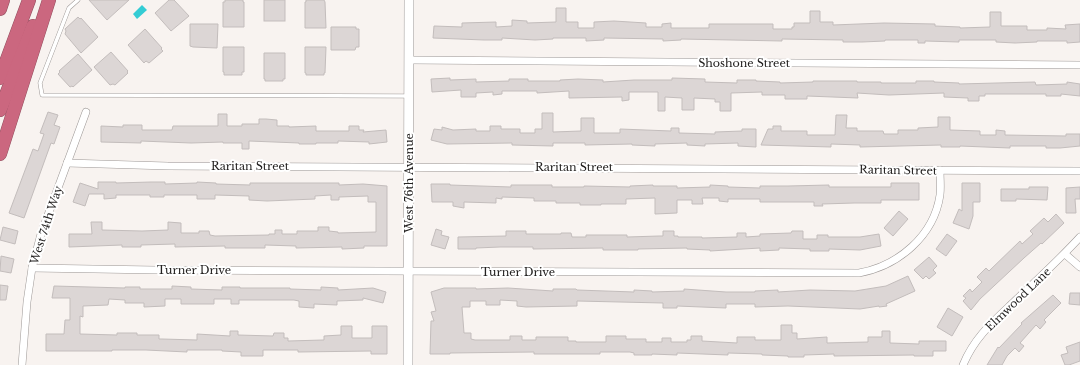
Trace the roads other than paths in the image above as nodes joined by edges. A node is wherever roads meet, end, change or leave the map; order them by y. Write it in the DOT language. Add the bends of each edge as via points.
graph roads {
  1 [pos="3,0"];
  2 [pos="29,0"];
  3 [pos="43,0"];
  4 [pos="49,0"];
  5 [pos="78,0"];
  6 [pos="409,0"];
  7 [pos="0,9"];
  8 [pos="409,60"];
  9 [pos="1080,65"];
  10 [pos="0,78"];
  11 [pos="409,96"];
  12 [pos="0,110"];
  13 [pos="86,112"];
  14 [pos="0,154"];
  15 [pos="67,163"];
  16 [pos="409,166"];
  17 [pos="940,170"];
  18 [pos="1080,171"];
  19 [pos="1080,238"];
  20 [pos="1065,254"];
  21 [pos="1080,267"];
  22 [pos="32,268"];
  23 [pos="408,271"];
  24 [pos="22,365"];
  25 [pos="408,365"];
  26 [pos="963,365"];
  1 -- 7 [label="highway"];
  2 -- 10 [label="highway"];
  3 -- 12 [label="highway"];
  4 -- 14 [label="highway"];
  5 -- 11 [label="lane" via="69,8 40,83 42,95"];
  6 -- 8 [label="street, West 76th Avenue"];
  8 -- 9 [label="street, Shoshone Street"];
  8 -- 11 [label="street, West 76th Avenue"];
  11 -- 16 [label="street, West 76th Avenue"];
  13 -- 15 [label="street, West 74th Way"];
  15 -- 16 [label="street, Raritan Street" via="168,166"];
  15 -- 22 [label="street, West 74th Way" via="41,234"];
  16 -- 17 [label="street, Raritan Street"];
  16 -- 23 [label="street, West 76th Avenue"];
  17 -- 18 [label="street, Raritan Street"];
  17 -- 23 [label="street, Turner Drive" via="940,195 936,210 922,235 891,263 870,271 847,274"];
  19 -- 20 [label="street, Elmwood Lane"];
  20 -- 21 [label="street"];
  20 -- 26 [label="street, Elmwood Lane" via="994,319 972,346"];
  22 -- 23 [label="street, Turner Drive"];
  22 -- 24 [label="street, West 74th Way"];
  23 -- 25 [label="street, West 76th Avenue"];
}
